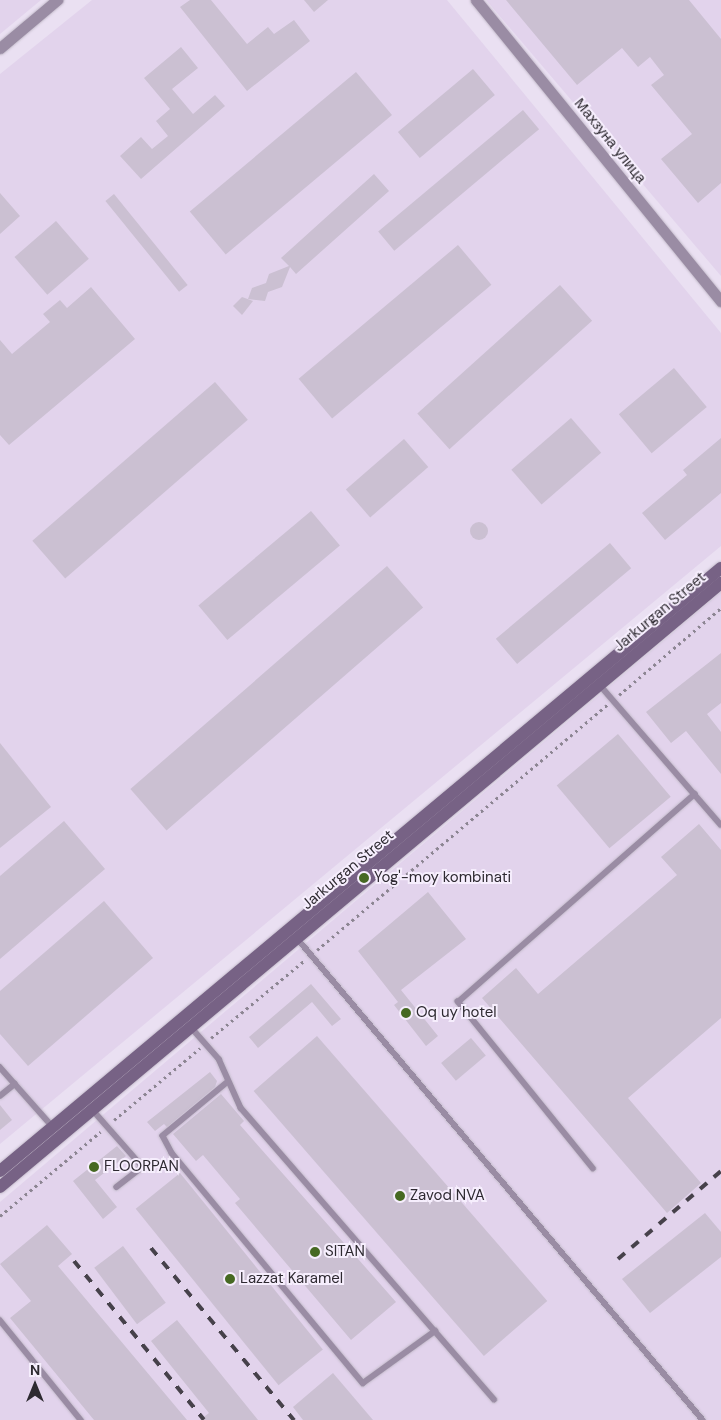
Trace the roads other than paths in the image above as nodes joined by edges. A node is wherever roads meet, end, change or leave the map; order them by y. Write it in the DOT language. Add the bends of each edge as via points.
graph roads {
  1 [pos="57,0"];
  2 [pos="476,0"];
  3 [pos="0,48"];
  4 [pos="721,301"];
  5 [pos="721,568"];
  6 [pos="721,583"];
  7 [pos="599,684"];
  8 [pos="694,794"];
  9 [pos="721,825"];
  10 [pos="291,931"];
  11 [pos="190,1026"];
  12 [pos="0,1067"];
  13 [pos="227,1083"];
  14 [pos="15,1084"];
  15 [pos="0,1096"];
  16 [pos="92,1109"];
  17 [pos="53,1127"];
  18 [pos="593,1169"];
  19 [pos="0,1171"];
  20 [pos="0,1187"];
  21 [pos="117,1187"];
  22 [pos="0,1320"];
  23 [pos="435,1330"];
  24 [pos="494,1399"];
  25 [pos="81,1420"];
  26 [pos="703,1420"];
  1 -- 3 [label="street"];
  2 -- 4 [label="street, Махзуна улица"];
  5 -- 10 [label="main road, Jarkurgan Street"];
  6 -- 7 [label="main road, Jarkurgan Street"];
  7 -- 8 [label="lane"];
  7 -- 10 [label="main road, Jarkurgan Street"];
  8 -- 9 [label="lane"];
  8 -- 18 [label="lane" via="458,1002"];
  10 -- 11 [label="main road, Jarkurgan Street"];
  10 -- 17 [label="main road, Jarkurgan Street"];
  10 -- 26 [label="lane"];
  11 -- 13 [label="lane" via="219,1059"];
  11 -- 16 [label="main road, Jarkurgan Street"];
  12 -- 14 [label="lane"];
  13 -- 23 [label="lane" via="241,1108"];
  13 -- 23 [label="lane" via="163,1136 172,1153 363,1383"];
  14 -- 15 [label="lane"];
  14 -- 17 [label="lane"];
  16 -- 20 [label="main road, Jarkurgan Street"];
  16 -- 21 [label="lane" via="143,1167"];
  17 -- 19 [label="main road, Jarkurgan Street"];
  22 -- 25 [label="lane"];
  23 -- 24 [label="lane"];
}
